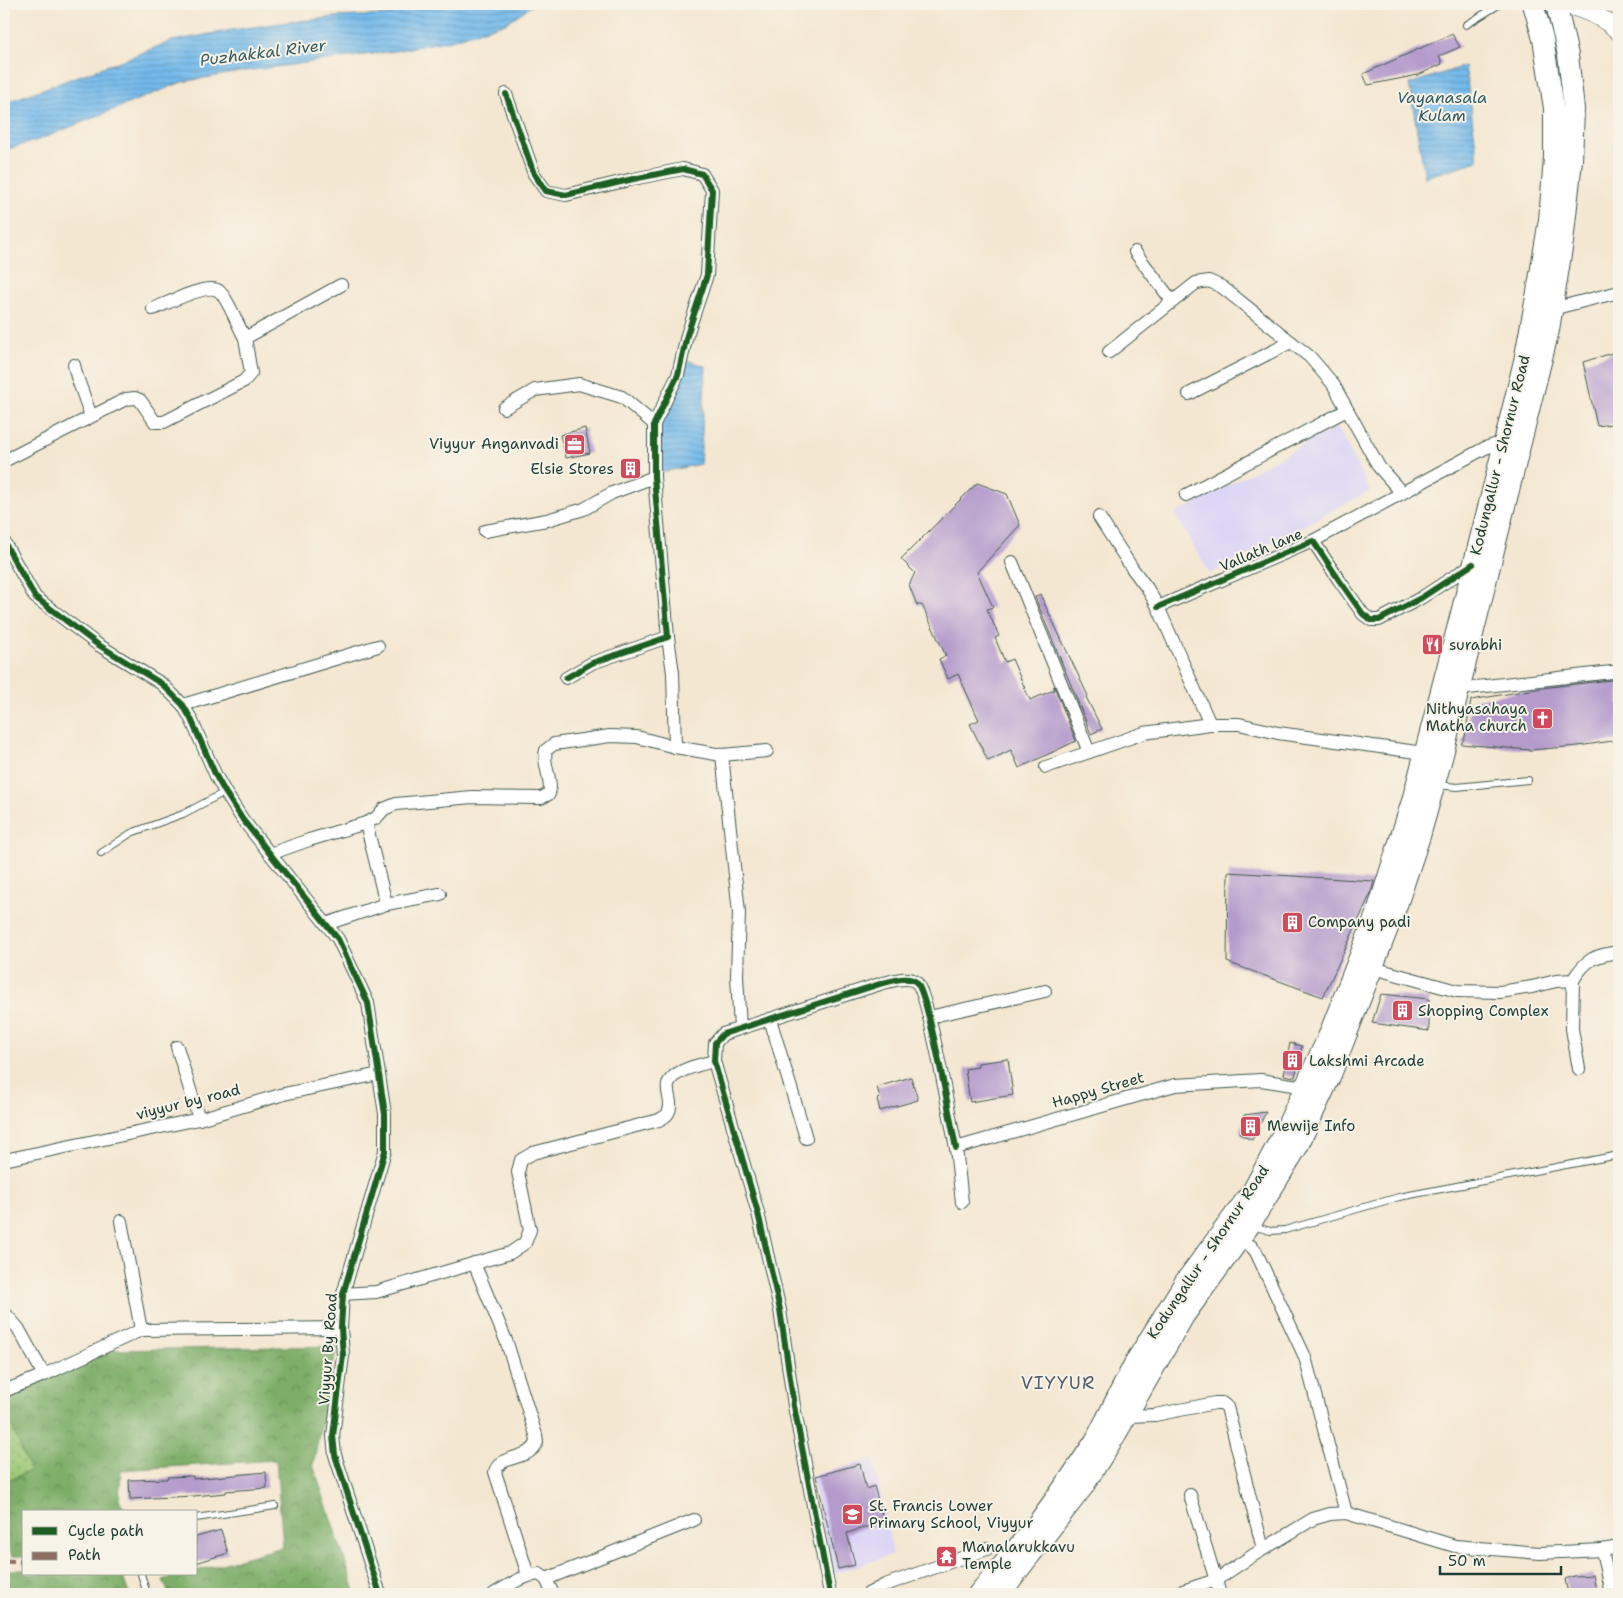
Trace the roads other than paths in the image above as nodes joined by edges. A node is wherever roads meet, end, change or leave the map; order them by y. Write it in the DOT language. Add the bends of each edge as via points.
graph roads {
  1 [pos="1500,4"];
  2 [pos="1556,4"];
  3 [pos="1565,4"];
  4 [pos="1537,5"];
  5 [pos="1466,25"];
  6 [pos="1619,32"];
  7 [pos="506,94"];
  8 [pos="1135,252"];
  9 [pos="341,285"];
  10 [pos="1619,292"];
  11 [pos="1172,301"];
  12 [pos="1552,308"];
  13 [pos="153,309"];
  14 [pos="245,338"];
  15 [pos="1291,342"];
  16 [pos="1109,352"];
  17 [pos="74,365"];
  18 [pos="1189,394"];
  19 [pos="504,408"];
  20 [pos="1347,410"];
  21 [pos="91,416"];
  22 [pos="654,424"];
  23 [pos="1504,442"];
  24 [pos="4,461"];
  25 [pos="654,477"];
  26 [pos="1402,493"];
  27 [pos="1186,494"];
  28 [pos="1099,517"];
  29 [pos="485,531"];
  30 [pos="1313,540"];
  31 [pos="4,542"];
  32 [pos="1012,562"];
  33 [pos="1474,564"];
  34 [pos="1158,607"];
  35 [pos="668,637"];
  36 [pos="378,646"];
  37 [pos="1612,672"];
  38 [pos="566,678"];
  39 [pos="1459,689"];
  40 [pos="183,705"];
  41 [pos="1210,724"];
  42 [pos="675,747"];
  43 [pos="767,752"];
  44 [pos="1089,752"];
  45 [pos="1424,754"];
  46 [pos="722,756"];
  47 [pos="1046,767"];
  48 [pos="1528,780"];
  49 [pos="1434,784"];
  50 [pos="225,792"];
  51 [pos="366,823"];
  52 [pos="101,853"];
  53 [pos="270,854"];
  54 [pos="440,894"];
  55 [pos="386,904"];
  56 [pos="326,924"];
  57 [pos="1619,952"];
  58 [pos="1373,968"];
  59 [pos="1573,980"];
  60 [pos="1045,991"];
  61 [pos="929,1017"];
  62 [pos="770,1019"];
  63 [pos="740,1028"];
  64 [pos="177,1046"];
  65 [pos="714,1061"];
  66 [pos="1579,1069"];
  67 [pos="380,1074"];
  68 [pos="1314,1088"];
  69 [pos="199,1119"];
  70 [pos="806,1138"];
  71 [pos="956,1148"];
  72 [pos="1619,1156"];
  73 [pos="4,1160"];
  74 [pos="962,1202"];
  75 [pos="121,1221"];
  76 [pos="1245,1232"];
  77 [pos="474,1263"];
  78 [pos="343,1294"];
  79 [pos="4,1312"];
  80 [pos="341,1328"];
  81 [pos="141,1330"];
  82 [pos="44,1375"];
  83 [pos="4,1391"];
  84 [pos="1127,1416"];
  85 [pos="1190,1495"];
  86 [pos="275,1506"];
  87 [pos="1346,1513"];
  88 [pos="198,1518"];
  89 [pos="694,1520"];
  90 [pos="1619,1546"];
  91 [pos="988,1549"];
  92 [pos="1263,1549"];
  93 [pos="1602,1550"];
  94 [pos="528,1575"];
  95 [pos="142,1576"];
  96 [pos="546,1579"];
  97 [pos="1216,1580"];
  98 [pos="146,1594"];
  99 [pos="380,1594"];
  100 [pos="494,1594"];
  101 [pos="553,1594"];
  102 [pos="830,1594"];
  103 [pos="868,1594"];
  104 [pos="978,1594"];
  105 [pos="1000,1594"];
  106 [pos="1174,1594"];
  107 [pos="1220,1594"];
  108 [pos="1611,1594"];
  1 -- 5 [label="lane"];
  2 -- 12 [label="main road, Kodungallur - Shornur Road" via="1568,55 1574,109 1563,242"];
  3 -- 6 [label="main road" via="1611,23"];
  4 -- 23 [label="main road, Kodungallur - Shornur Road" via="1554,108 1554,158 1549,220 1537,292"];
  7 -- 22 [label="street" via="534,174 546,190 566,195 683,169 702,174 712,190 707,275 678,375"];
  8 -- 11 [label="street"];
  9 -- 14 [label="street"];
  10 -- 12 [label="street"];
  11 -- 15 [label="street" via="1196,283 1208,281 1222,287"];
  11 -- 16 [label="street"];
  12 -- 39 [label="main road, Kodungallur - Shornur Road"];
  13 -- 14 [label="street" via="199,290 218,290"];
  14 -- 21 [label="street" via="251,373 244,381 164,422 155,422 140,400 135,398"];
  15 -- 18 [label="street"];
  15 -- 20 [label="street" via="1327,377"];
  17 -- 21 [label="street"];
  19 -- 22 [label="street" via="535,390 579,384 622,397"];
  20 -- 26 [label="street" via="1379,467"];
  20 -- 27 [label="street"];
  21 -- 24 [label="street"];
  22 -- 25 [label="street"];
  23 -- 26 [label="street" via="1485,448"];
  23 -- 33 [label="main road, Kodungallur - Shornur Road"];
  25 -- 29 [label="street" via="612,493 584,509 547,520"];
  25 -- 35 [label="street"];
  26 -- 30 [label="street"];
  28 -- 34 [label="street"];
  30 -- 33 [label="street, Vallath lane" via="1363,614 1371,620 1379,620 1421,598"];
  30 -- 34 [label="street, Vallath lane"];
  31 -- 40 [label="street, Viyyur By Road" via="35,597 97,644 162,684"];
  32 -- 44 [label="street"];
  33 -- 45 [label="main road, Kodungallur - Shornur Road"];
  34 -- 41 [label="street"];
  35 -- 38 [label="street" via="592,663"];
  35 -- 42 [label="street"];
  36 -- 40 [label="street"];
  37 -- 39 [label="street"];
  39 -- 49 [label="main road, Kodungallur - Shornur Road"];
  40 -- 50 [label="street, Viyyur By Road"];
  41 -- 44 [label="street" via="1144,733"];
  41 -- 45 [label="street" via="1239,724 1278,733"];
  42 -- 46 [label="street"];
  42 -- 51 [label="street" via="637,737 610,736 554,744 546,750 544,758 551,786 549,794 541,798 472,797 396,804"];
  43 -- 46 [label="street"];
  44 -- 47 [label="street"];
  45 -- 68 [label="main road, Kodungallur - Shornur Road" via="1377,912 1328,1037"];
  46 -- 63 [label="street" via="738,912"];
  48 -- 49 [label="lane" via="1457,787"];
  49 -- 58 [label="main road, Kodungallur - Shornur Road" via="1420,836"];
  50 -- 52 [label="lane" via="183,814 131,832"];
  50 -- 53 [label="street, Viyyur By Road"];
  51 -- 53 [label="street"];
  51 -- 55 [label="street"];
  53 -- 56 [label="street, Viyyur By Road"];
  54 -- 55 [label="street"];
  55 -- 56 [label="street"];
  56 -- 67 [label="street, Viyyur By Road" via="338,938 368,1003"];
  57 -- 59 [label="street" via="1594,958 1582,966"];
  58 -- 59 [label="street" via="1457,991 1500,992"];
  58 -- 68 [label="main road, Kodungallur - Shornur Road"];
  59 -- 66 [label="street" via="1572,1028"];
  60 -- 61 [label="street"];
  61 -- 62 [label="street" via="923,991 917,982 907,978"];
  61 -- 71 [label="street"];
  62 -- 63 [label="street"];
  62 -- 70 [label="street"];
  63 -- 65 [label="street" via="723,1034 715,1043"];
  64 -- 69 [label="street"];
  65 -- 77 [label="street" via="671,1078 667,1087 668,1114 659,1120 533,1153 521,1160 518,1172 530,1230 525,1243 510,1253"];
  65 -- 102 [label="street" via="758,1213 780,1310 794,1406"];
  67 -- 69 [label="street, viyyur by road" via="284,1094"];
  67 -- 78 [label="street, Viyyur By Road" via="385,1151"];
  68 -- 71 [label="street, Happy Street" via="1261,1080 1175,1085"];
  68 -- 76 [label="main road, Kodungallur - Shornur Road" via="1298,1146"];
  68 -- 104 [label="main road, Kodungallur - Shornur Road" via="1284,1132 1253,1190 1184,1283 1068,1481 1037,1524"];
  69 -- 73 [label="street, viyyur by road"];
  71 -- 74 [label="street"];
  72 -- 76 [label="lane" via="1399,1197 1285,1230"];
  75 -- 81 [label="street"];
  76 -- 84 [label="main road, Kodungallur - Shornur Road" via="1184,1316"];
  76 -- 87 [label="street" via="1305,1357"];
  77 -- 78 [label="street" via="376,1292"];
  77 -- 94 [label="street" via="507,1343 536,1435 537,1442 531,1451 500,1463 495,1472"];
  78 -- 80 [label="street, Viyyur By Road"];
  79 -- 82 [label="street" via="18,1328"];
  80 -- 81 [label="street"];
  80 -- 99 [label="street, Viyyur By Road" via="343,1355 333,1436 335,1455"];
  81 -- 82 [label="street"];
  82 -- 83 [label="street"];
  84 -- 92 [label="street" via="1155,1415 1215,1403 1227,1407"];
  84 -- 105 [label="main road, Kodungallur - Shornur Road" via="1083,1487"];
  85 -- 97 [label="street"];
  86 -- 88 [label="lane"];
  87 -- 92 [label="street" via="1313,1519"];
  87 -- 93 [label="street" via="1455,1546 1540,1552"];
  89 -- 96 [label="street"];
  90 -- 93 [label="street"];
  91 -- 103 [label="street"];
  92 -- 97 [label="street"];
  93 -- 108 [label="street"];
  94 -- 96 [label="street" via="539,1574"];
  94 -- 100 [label="street"];
  95 -- 98 [label="lane"];
  96 -- 101 [label="street"];
  97 -- 106 [label="street"];
  97 -- 107 [label="street"];
}
